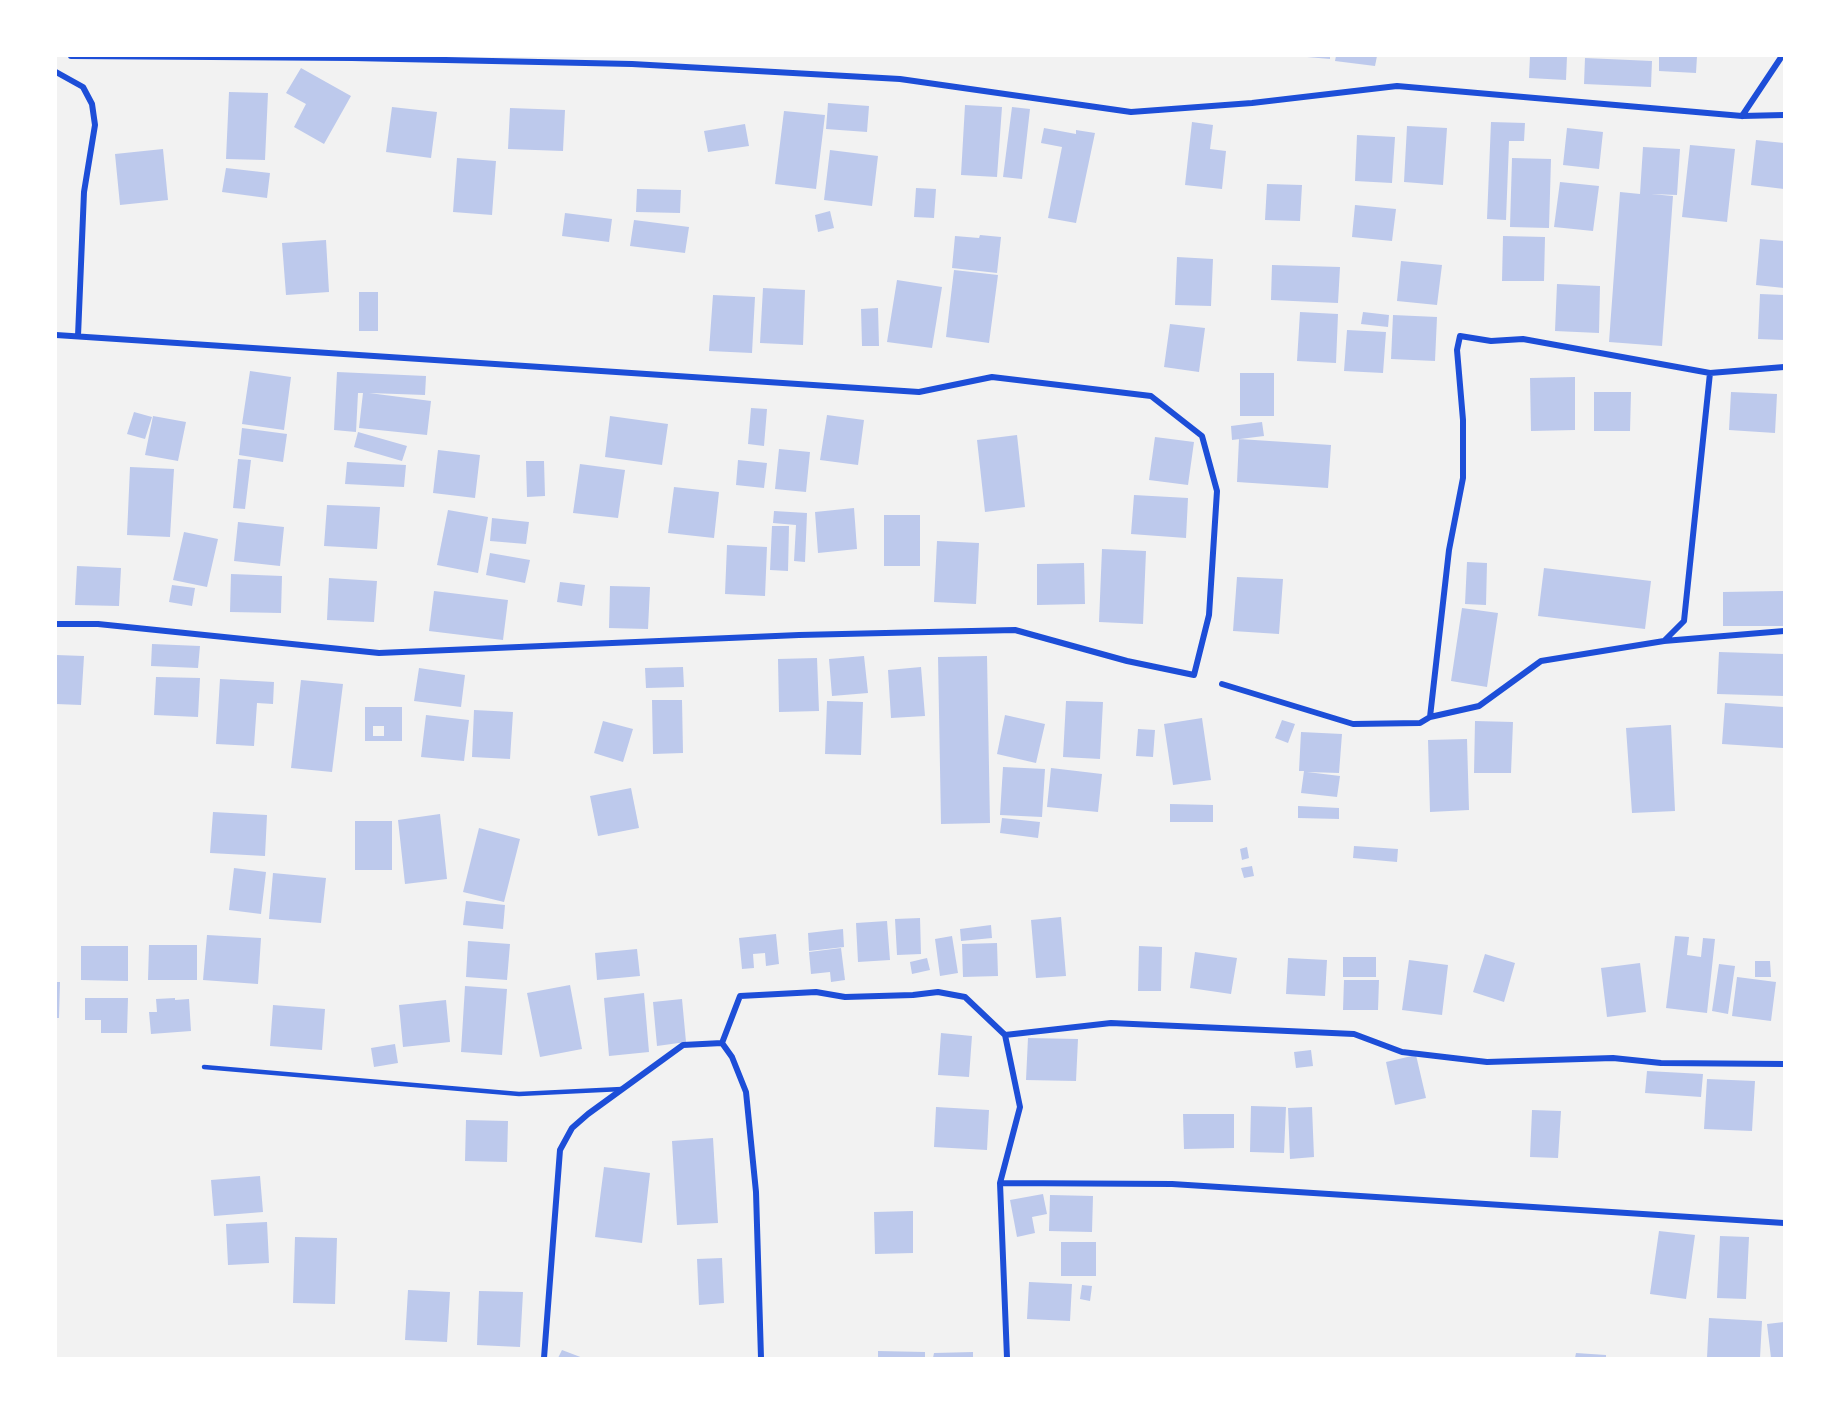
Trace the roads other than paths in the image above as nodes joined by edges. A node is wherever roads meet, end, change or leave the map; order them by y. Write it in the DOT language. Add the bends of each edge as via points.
graph roads {
  1 [pos="71,56"];
  2 [pos="1782,56"];
  3 [pos="352,57"];
  4 [pos="56,72"];
  5 [pos="1785,115"];
  6 [pos="1742,116"];
  7 [pos="56,335"];
  8 [pos="78,336"];
  9 [pos="1785,367"];
  10 [pos="1710,373"];
  11 [pos="56,624"];
  12 [pos="1785,631"];
  13 [pos="1664,641"];
  14 [pos="1222,684"];
  15 [pos="1430,717"];
  16 [pos="1005,1035"];
  17 [pos="722,1043"];
  18 [pos="1785,1064"];
  19 [pos="204,1067"];
  20 [pos="622,1089"];
  21 [pos="1000,1183"];
  22 [pos="1785,1223"];
  23 [pos="544,1359"];
  24 [pos="761,1359"];
  25 [pos="1007,1359"];
  1 -- 3 [label="street"];
  2 -- 6 [label="street"];
  3 -- 6 [label="street" via="632,64 900,79 1131,112 1397,86"];
  4 -- 8 [label="street" via="83,87 92,104 95,125 83,201"];
  5 -- 6 [label="street"];
  7 -- 8 [label="street"];
  8 -- 11 [label="street" via="919,392 992,377 1151,396 1202,436 1217,491 1209,615 1194,675 1015,630 799,634 379,654 98,624"];
  9 -- 10 [label="street"];
  10 -- 13 [label="street" via="1684,621"];
  10 -- 15 [label="street" via="1523,339 1491,341 1460,336 1457,350 1463,478 1449,550"];
  12 -- 13 [label="street"];
  13 -- 15 [label="street" via="1541,661 1479,705"];
  14 -- 15 [label="street" via="1353,724 1420,723"];
  16 -- 17 [label="street" via="965,997 938,992 845,997 816,992 740,996"];
  16 -- 18 [label="street" via="1111,1023 1354,1034 1402,1052 1487,1062 1613,1058 1661,1063"];
  16 -- 21 [label="street" via="1020,1107"];
  17 -- 20 [label="street" via="683,1045"];
  17 -- 24 [label="street" via="746,1092 756,1192"];
  19 -- 20 [label="lane" via="519,1094"];
  20 -- 23 [label="street" via="572,1128 560,1150"];
  21 -- 22 [label="street" via="1172,1184"];
  21 -- 25 [label="street"];
}
